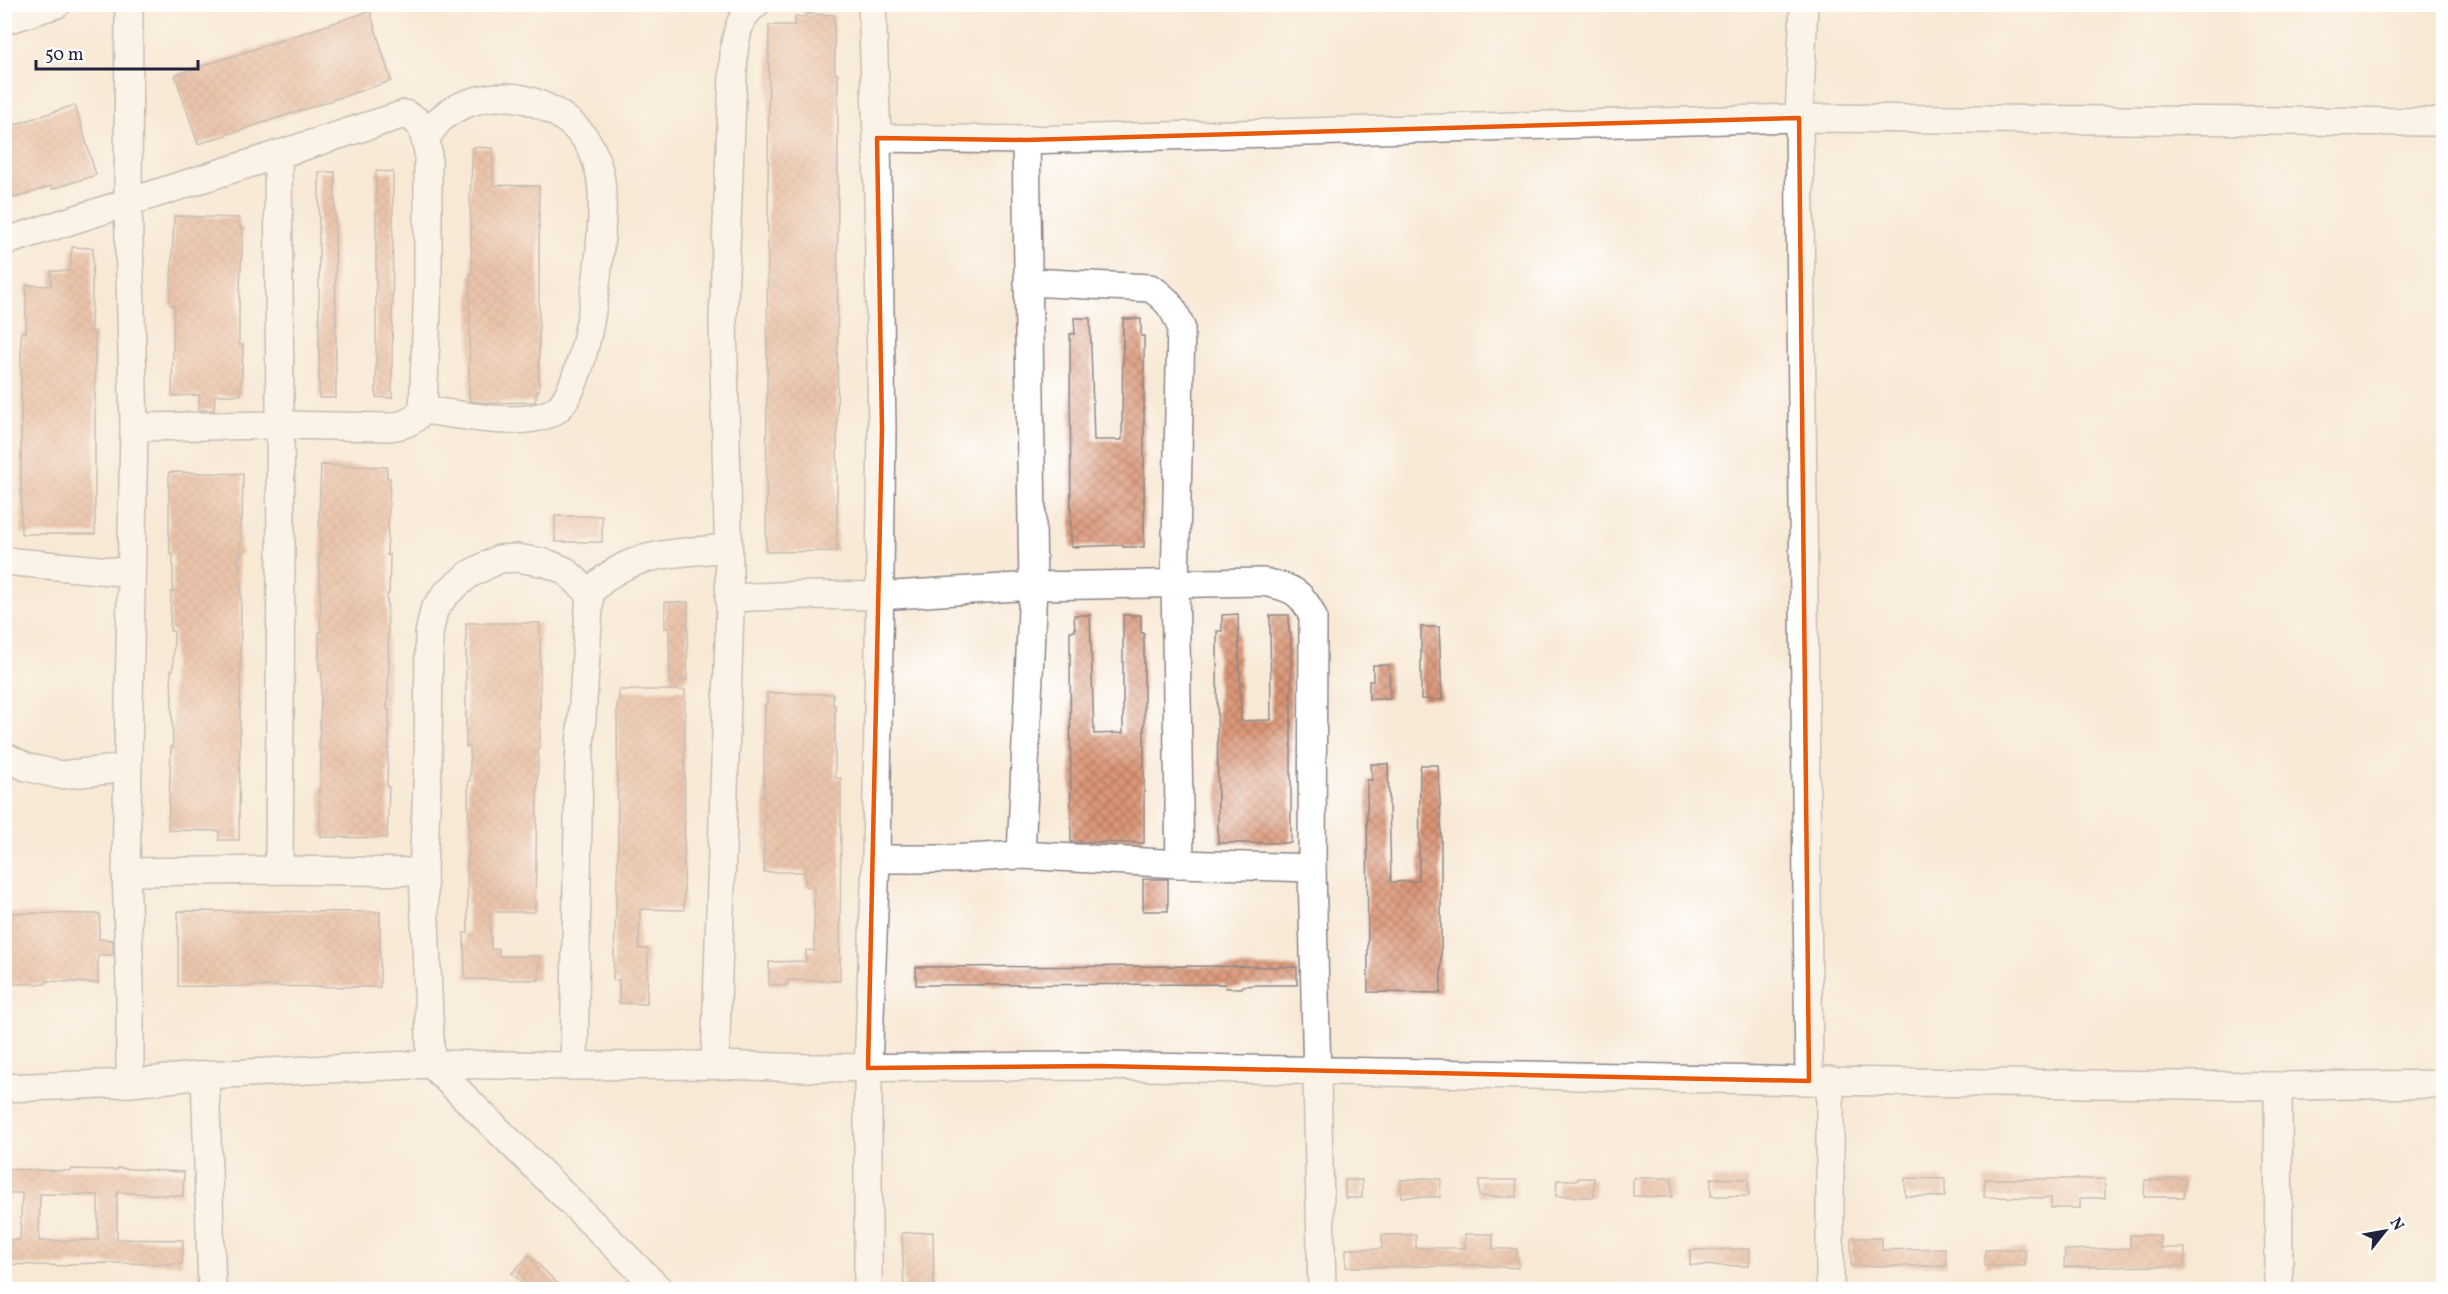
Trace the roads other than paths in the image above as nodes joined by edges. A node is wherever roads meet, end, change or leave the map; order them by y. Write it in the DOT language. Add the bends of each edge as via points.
graph roads {
  1 [pos="57,4"];
  2 [pos="129,4"];
  3 [pos="756,4"];
  4 [pos="872,4"];
  5 [pos="1804,4"];
  6 [pos="4,21"];
  7 [pos="1799,118"];
  8 [pos="2444,122"];
  9 [pos="426,138"];
  10 [pos="877,138"];
  11 [pos="1026,140"];
  12 [pos="278,154"];
  13 [pos="128,202"];
  14 [pos="4,242"];
  15 [pos="1028,282"];
  16 [pos="423,410"];
  17 [pos="279,425"];
  18 [pos="134,427"];
  19 [pos="728,548"];
  20 [pos="4,561"];
  21 [pos="131,573"];
  22 [pos="1175,583"];
  23 [pos="1033,586"];
  24 [pos="590,593"];
  25 [pos="879,596"];
  26 [pos="729,598"];
  27 [pos="4,756"];
  28 [pos="128,768"];
  29 [pos="1021,855"];
  30 [pos="876,859"];
  31 [pos="1180,864"];
  32 [pos="1312,868"];
  33 [pos="279,870"];
  34 [pos="126,872"];
  35 [pos="423,872"];
  36 [pos="431,1064"];
  37 [pos="715,1065"];
  38 [pos="574,1066"];
  39 [pos="868,1068"];
  40 [pos="1318,1071"];
  41 [pos="205,1074"];
  42 [pos="1819,1080"];
  43 [pos="130,1083"];
  44 [pos="2444,1084"];
  45 [pos="2278,1086"];
  46 [pos="4,1088"];
  47 [pos="212,1290"];
  48 [pos="660,1290"];
  49 [pos="868,1290"];
  50 [pos="1322,1290"];
  51 [pos="1830,1290"];
  52 [pos="2279,1290"];
  1 -- 6 [label="street"];
  2 -- 13 [label="street"];
  3 -- 19 [label="street" via="738,25 734,51 723,321"];
  4 -- 10 [label="street"];
  5 -- 7 [label="street"];
  7 -- 8 [label="street"];
  7 -- 11 [label="street"];
  7 -- 42 [label="street"];
  9 -- 12 [label="street" via="416,120 405,114"];
  9 -- 16 [label="street" via="428,284"];
  9 -- 16 [label="street" via="441,118 456,108 493,97 515,96 567,121 593,153 601,182 594,305 585,347 562,405 529,419"];
  10 -- 11 [label="street"];
  10 -- 25 [label="street" via="882,429"];
  11 -- 15 [label="street"];
  12 -- 13 [label="street"];
  12 -- 17 [label="street"];
  13 -- 14 [label="street"];
  13 -- 18 [label="street"];
  15 -- 22 [label="street" via="1150,288 1164,296 1176,312 1181,327"];
  15 -- 23 [label="street"];
  16 -- 17 [label="street" via="404,426"];
  17 -- 18 [label="street"];
  17 -- 33 [label="street"];
  18 -- 21 [label="street"];
  19 -- 24 [label="street" via="628,562 601,580"];
  19 -- 26 [label="street"];
  20 -- 21 [label="street"];
  21 -- 28 [label="street"];
  22 -- 23 [label="street"];
  22 -- 31 [label="street"];
  22 -- 32 [label="street" via="1263,582 1295,591 1307,602 1313,617"];
  23 -- 25 [label="street"];
  23 -- 29 [label="street"];
  24 -- 35 [label="street" via="564,570 546,562 499,559 468,574 434,610 429,634"];
  24 -- 38 [label="street" via="579,763"];
  25 -- 26 [label="street"];
  25 -- 30 [label="street"];
  26 -- 37 [label="street"];
  27 -- 28 [label="street" via="26,767 60,775"];
  28 -- 34 [label="street"];
  29 -- 30 [label="street"];
  29 -- 31 [label="street"];
  30 -- 39 [label="street"];
  31 -- 32 [label="street"];
  32 -- 40 [label="street"];
  33 -- 34 [label="street"];
  33 -- 35 [label="street"];
  34 -- 43 [label="street"];
  35 -- 36 [label="street"];
  36 -- 38 [label="street"];
  36 -- 41 [label="street"];
  36 -- 48 [label="street"];
  37 -- 38 [label="street"];
  37 -- 39 [label="street"];
  39 -- 40 [label="street" via="1099,1066"];
  39 -- 49 [label="street"];
  40 -- 42 [label="street"];
  40 -- 50 [label="street"];
  41 -- 43 [label="street"];
  41 -- 47 [label="street"];
  42 -- 45 [label="street"];
  42 -- 51 [label="street"];
  43 -- 46 [label="street"];
  44 -- 45 [label="street"];
  45 -- 52 [label="street"];
}
